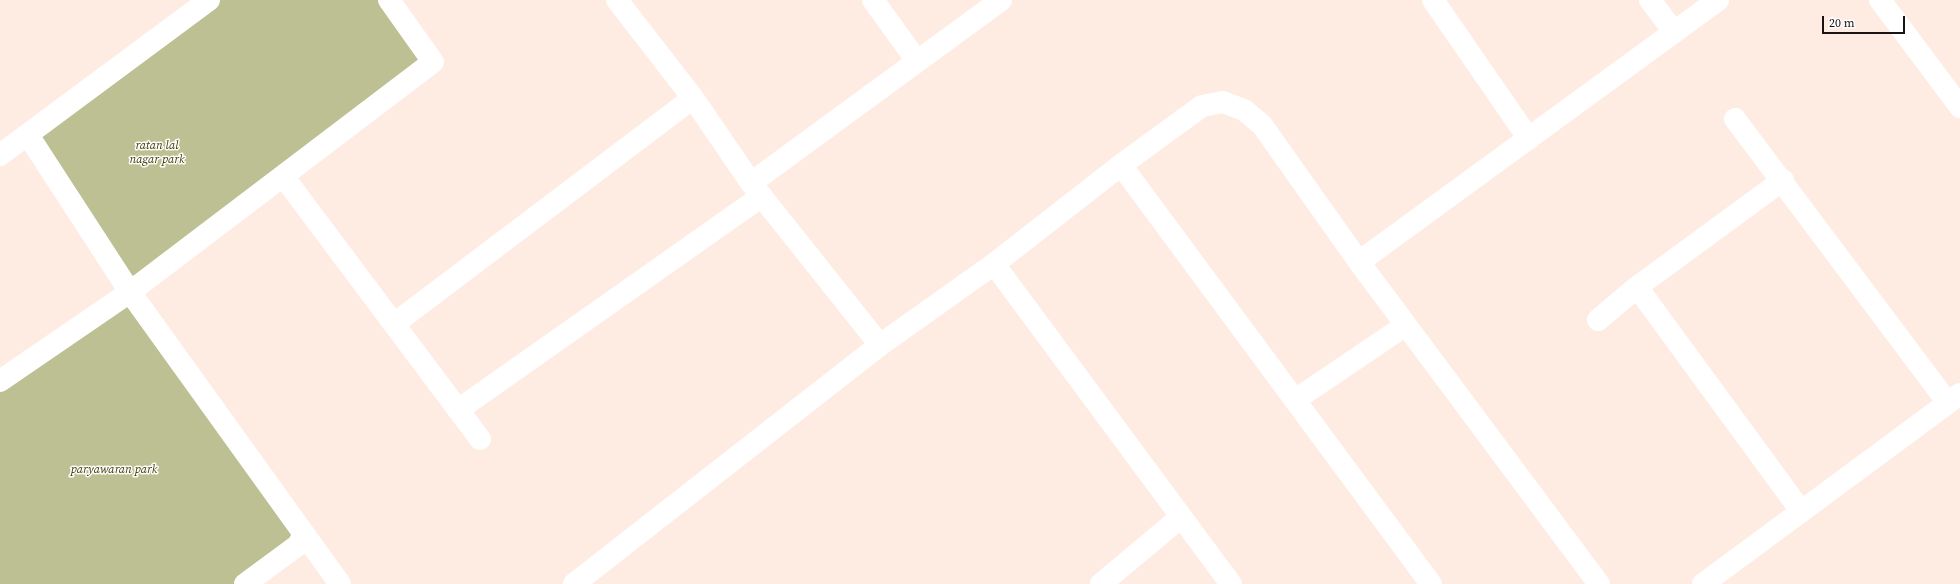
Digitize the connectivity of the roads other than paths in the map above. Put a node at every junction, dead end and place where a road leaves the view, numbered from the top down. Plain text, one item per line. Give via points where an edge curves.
1 (209, 0) edge
2 (388, 0) edge
3 (617, 0) edge
4 (873, 0) edge
5 (1001, 0) edge
6 (1433, 0) edge
7 (1650, 0) edge
8 (1718, 0) edge
9 (1880, 0) edge
10 (1674, 32) junction
11 (917, 61) junction
12 (1953, 84) edge
13 (693, 98) junction
14 (1960, 107) edge
15 (1735, 119) dead end
16 (28, 135) junction
17 (1529, 139) junction
18 (0, 155) edge
19 (1121, 165) junction
20 (283, 176) junction
21 (1783, 180) junction
22 (756, 190) junction
23 (1359, 262) junction
24 (994, 264) junction
25 (1637, 286) junction
26 (130, 292) junction
27 (1598, 320) dead end
28 (394, 324) junction
29 (1406, 325) junction
30 (880, 345) junction
31 (0, 381) edge
32 (1954, 398) edge
33 (1295, 400) junction
34 (458, 410) junction
35 (480, 439) dead end
36 (1801, 511) junction
37 (1181, 517) junction
38 (304, 534) junction
39 (245, 584) edge
40 (340, 584) edge
41 (574, 584) edge
42 (1101, 584) edge
43 (1231, 584) edge
44 (1431, 584) edge
45 (1598, 584) edge
46 (1703, 584) edge

1 - 16 street
2 - 20 street via 432,62
3 - 13 street
4 - 11 street
5 - 11 street
6 - 17 street
7 - 10 street
8 - 10 street
9 - 12 street
10 - 17 street
11 - 22 street
12 - 14 street
13 - 22 street
13 - 28 street
15 - 21 street
16 - 18 street
16 - 26 street
17 - 23 street
19 - 23 street via 1202,106 1223,102 1230,104 1244,110 1262,125
19 - 24 street
19 - 33 street
20 - 26 street
20 - 28 street
21 - 25 street
21 - 32 street
22 - 30 street
22 - 34 street
23 - 29 street
24 - 30 street
24 - 37 street
25 - 27 street
25 - 36 street
26 - 31 street
26 - 38 street
28 - 34 street
29 - 33 street
29 - 45 street
30 - 41 street
32 - 36 street
33 - 44 street
34 - 35 street
36 - 46 street
37 - 42 street
37 - 43 street
38 - 39 street via 298,545
38 - 40 street

